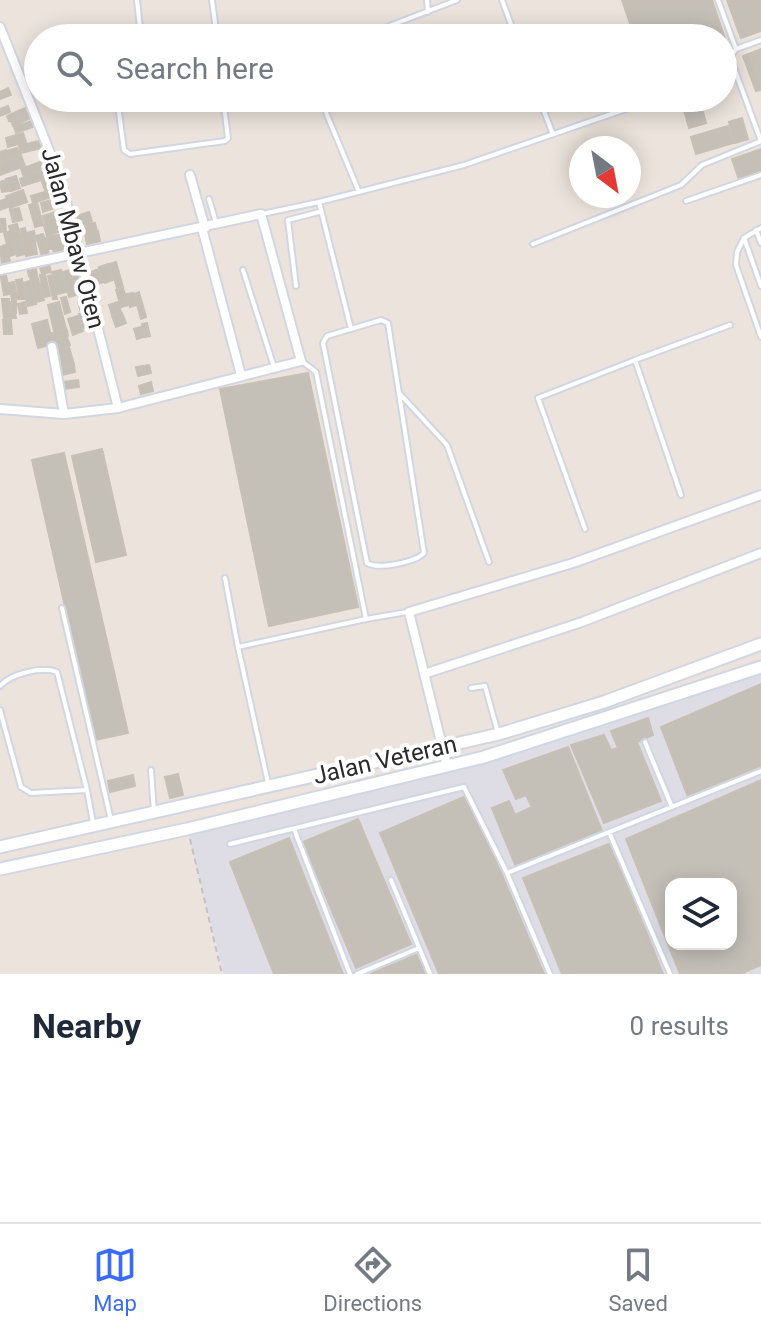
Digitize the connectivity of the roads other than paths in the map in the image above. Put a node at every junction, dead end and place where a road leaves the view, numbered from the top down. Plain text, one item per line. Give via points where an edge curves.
1 (137, 0) edge
2 (212, 0) edge
3 (427, 0) edge
4 (457, 0) edge
5 (502, 0) edge
6 (718, 0) edge
7 (428, 12) junction
8 (140, 24) edge
9 (215, 24) edge
10 (396, 24) edge
11 (511, 24) edge
12 (727, 24) edge
13 (0, 27) edge
14 (761, 40) edge
15 (737, 49) edge
16 (737, 76) edge
17 (24, 86) edge
18 (35, 112) edge
19 (119, 112) edge
20 (225, 112) edge
21 (326, 112) edge
22 (544, 112) edge
23 (615, 112) edge
24 (552, 132) junction
25 (761, 141) edge
26 (190, 175) dead end
27 (761, 175) edge
28 (359, 192) junction
29 (209, 199) dead end
30 (686, 201) dead end
31 (319, 202) junction
32 (319, 212) junction
33 (261, 214) junction
34 (216, 225) junction
35 (203, 228) junction
36 (759, 229) edge
37 (744, 238) junction
38 (761, 243) edge
39 (533, 244) dead end
40 (79, 255) junction
41 (0, 270) edge
42 (243, 270) dead end
43 (296, 286) dead end
44 (761, 286) edge
45 (730, 325) dead end
46 (351, 329) junction
47 (761, 337) edge
48 (52, 347) dead end
49 (300, 356) junction
50 (635, 360) junction
51 (274, 367) junction
52 (240, 370) junction
53 (399, 394) junction
54 (118, 408) junction
55 (0, 409) edge
56 (64, 414) junction
57 (681, 495) dead end
58 (761, 495) edge
59 (585, 529) dead end
60 (761, 553) edge
61 (489, 562) dead end
62 (225, 578) dead end
63 (62, 608) dead end
64 (409, 612) junction
65 (366, 619) junction
66 (761, 644) edge
67 (238, 647) junction
68 (761, 667) edge
69 (424, 674) junction
70 (0, 686) edge
71 (471, 688) dead end
72 (0, 710) edge
73 (499, 734) junction
74 (645, 742) dead end
75 (442, 746) junction
76 (447, 766) junction
77 (151, 770) dead end
78 (761, 771) edge
79 (269, 788) junction
80 (87, 790) junction
81 (672, 807) junction
82 (154, 814) junction
83 (112, 823) junction
84 (94, 826) junction
85 (294, 829) junction
86 (609, 832) junction
87 (230, 844) dead end
88 (1, 847) edge
89 (4, 868) edge
90 (507, 873) junction
91 (391, 880) dead end
92 (419, 948) junction
93 (350, 974) edge
94 (357, 974) edge
95 (430, 974) edge
96 (550, 974) edge
97 (670, 974) edge

1 - 8 lane
2 - 9 lane
3 - 7 lane
4 - 7 lane
5 - 11 lane
6 - 12 lane
7 - 10 lane
13 - 17 street, Jalan Mbaw Oten
14 - 15 lane
16 - 25 lane
18 - 40 street, Jalan Mbaw Oten
19 - 20 lane via 124,150 130,154 225,141
21 - 28 lane
22 - 24 lane
23 - 24 lane
24 - 28 lane via 464,165
25 - 39 lane via 702,165 681,185
26 - 35 street
27 - 30 lane
28 - 31 lane
29 - 34 lane
31 - 32 lane
31 - 33 lane
32 - 43 lane via 288,220
32 - 46 lane
33 - 34 street
33 - 49 street
34 - 35 street
35 - 40 street
35 - 52 street
36 - 37 lane
36 - 38 lane
37 - 44 lane
37 - 47 lane via 736,265
40 - 41 street
40 - 54 street, Jalan Mbaw Oten
42 - 51 lane
45 - 50 lane
46 - 53 lane via 381,320 388,323
46 - 53 lane via 327,336 323,343 371,567 417,559 424,553
48 - 56 street
49 - 51 street
49 - 65 lane via 316,372
50 - 57 lane
50 - 59 lane via 538,398
51 - 52 street
52 - 54 street
53 - 61 lane via 447,445
54 - 56 street
55 - 56 street
58 - 64 street via 573,563
60 - 69 street via 582,622
62 - 67 lane
63 - 83 lane
64 - 65 lane
64 - 69 street
65 - 67 lane
66 - 73 main road, Jalan Veteran
67 - 79 lane
68 - 76 main road, Jalan Veteran
69 - 75 street
70 - 80 lane via 12,677 57,672
71 - 73 lane via 485,686
72 - 80 lane via 26,791
73 - 75 main road, Jalan Veteran
74 - 81 lane
75 - 76 street
75 - 79 main road, Jalan Veteran
76 - 89 main road, Jalan Veteran
77 - 82 lane
78 - 81 lane
79 - 82 main road, Jalan Veteran
80 - 84 lane
81 - 86 lane
82 - 83 main road, Jalan Veteran
83 - 84 main road, Jalan Veteran
84 - 88 main road, Jalan Veteran
85 - 87 lane
85 - 90 lane via 464,787
85 - 93 lane
86 - 90 lane
86 - 97 lane
88 - 89 main road
90 - 96 lane
91 - 92 lane
92 - 94 lane
92 - 95 lane

